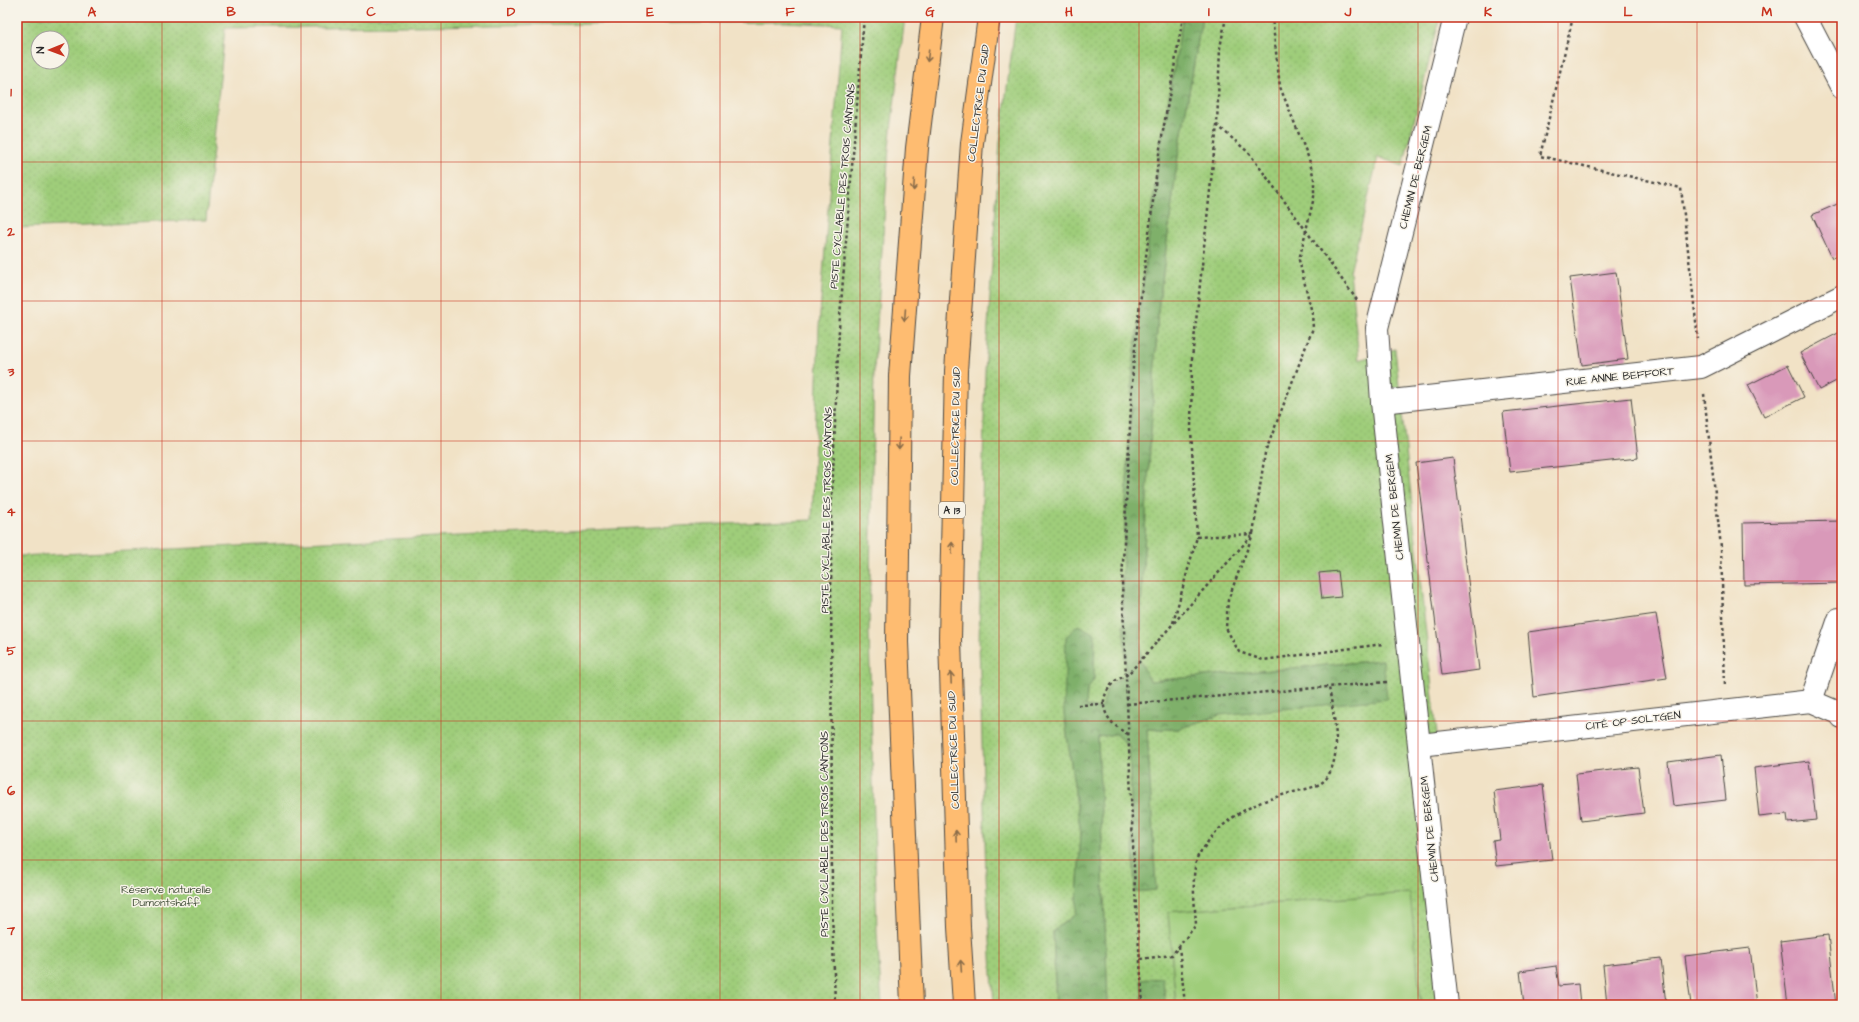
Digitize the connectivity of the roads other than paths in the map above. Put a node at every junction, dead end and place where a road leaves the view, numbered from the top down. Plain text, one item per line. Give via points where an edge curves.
1 (933, 17) edge
2 (989, 17) edge
3 (1455, 17) edge
4 (1805, 17) edge
5 (1842, 88) edge
6 (1842, 296) edge
7 (1382, 402) junction
8 (1842, 619) edge
9 (1811, 702) junction
10 (1842, 717) edge
11 (1420, 745) junction
12 (912, 1005) edge
13 (964, 1005) edge
14 (1447, 1005) edge

1 -> 12 highway via 916,148 900,376 897,642
13 -> 2 highway, COLLECTRICE DU SUD / A 13 via 959,927 950,639 955,394 972,143
3 - 7 street, CHEMIN DE BERGEM via 1377,328
4 - 5 street
6 - 7 street, RUE ANNE BEFFORT via 1701,367
7 - 11 street, CHEMIN DE BERGEM
8 - 9 street via 1839,619
9 - 10 street, CITÉ OP SOLTGEN via 1841,714
9 - 11 street, CITÉ OP SOLTGEN
11 - 14 street, CHEMIN DE BERGEM

